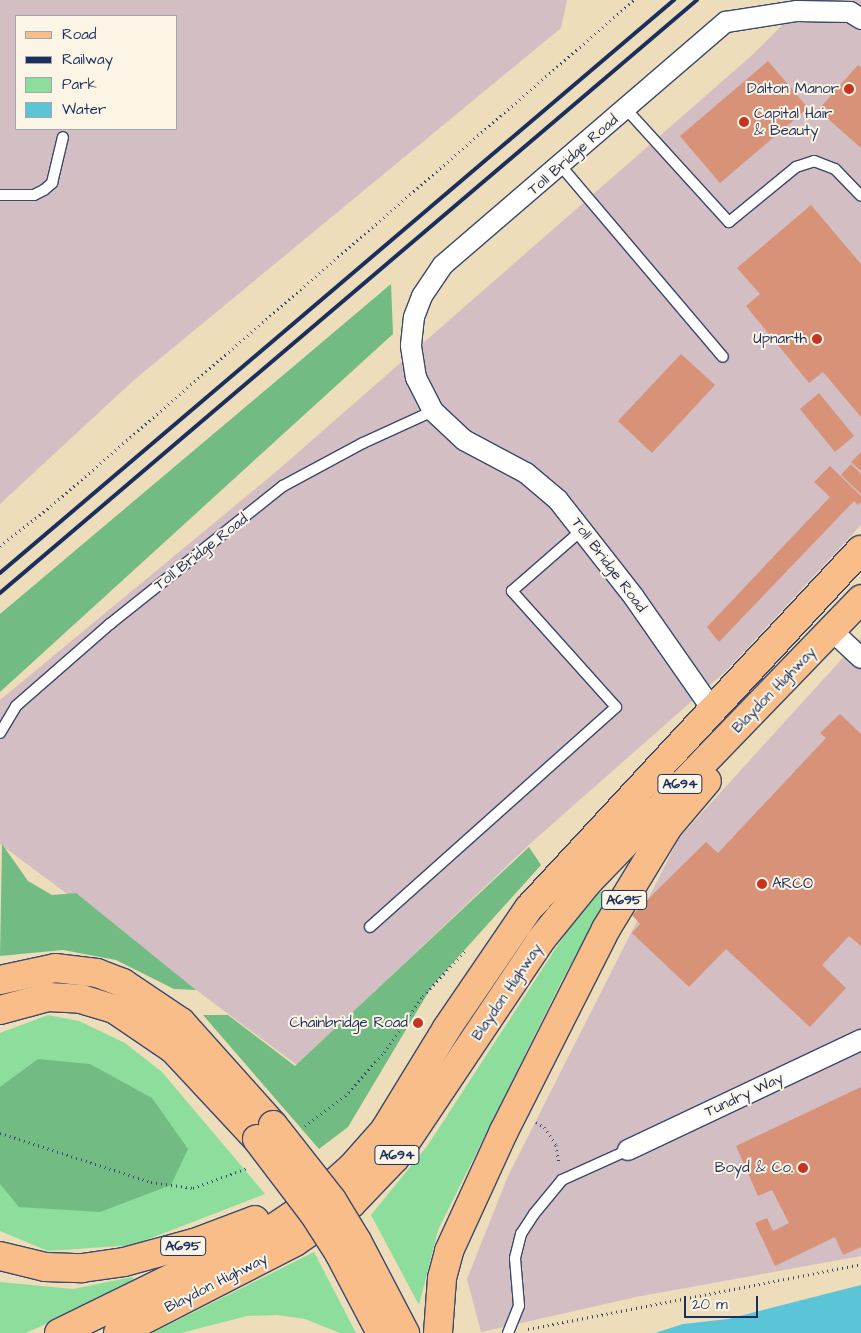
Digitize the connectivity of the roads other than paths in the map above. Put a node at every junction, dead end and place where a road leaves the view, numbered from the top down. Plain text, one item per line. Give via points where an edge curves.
1 (853, 10) edge
2 (626, 109) junction
3 (63, 137) dead end
4 (561, 166) junction
5 (0, 195) edge
6 (861, 196) edge
7 (724, 357) dead end
8 (433, 411) junction
9 (584, 529) junction
10 (861, 550) edge
11 (861, 599) edge
12 (831, 630) junction
13 (861, 658) edge
14 (776, 690) junction
15 (712, 709) junction
16 (0, 734) edge
17 (370, 927) dead end
18 (0, 980) edge
19 (0, 1010) edge
20 (861, 1040) edge
21 (275, 1132) junction
22 (628, 1150) joint
23 (352, 1167) junction
24 (0, 1256) edge
25 (59, 1333) edge
26 (118, 1333) edge
27 (382, 1333) edge
28 (405, 1333) edge
29 (438, 1333) edge
30 (508, 1333) edge

1 - 2 street, Toll Bridge Road via 797,11 726,22
2 - 4 street, Toll Bridge Road
2 - 6 lane via 729,222 796,166 814,161 835,169
3 - 5 lane via 58,165 48,187 34,196
4 - 7 lane
4 - 8 street, Toll Bridge Road via 443,265 422,296 414,317 411,345 416,378
8 - 9 street, Toll Bridge Road via 464,440 526,473 558,500
8 - 16 lane, Toll Bridge Road via 362,443 283,486 102,630 16,706
9 - 15 street, Toll Bridge Road
9 - 17 lane via 512,591 616,707
10 - 15 main road, Blaydon Highway / A695
11 - 12 main road, Blaydon Highway / A695
12 - 13 street
12 - 14 main road, Blaydon Highway / A695
14 - 26 main road, Blaydon Highway / A694 via 657,808 566,908 395,1158 351,1204 295,1242
14 - 29 main road, A695 via 730,754 668,827 606,929 510,1120 449,1251 438,1309
15 - 23 main road, Blaydon Highway / A695 via 554,878 506,939 384,1131
18 - 21 main road via 54,968 97,974 123,983 181,1022
19 - 21 main road via 48,997 80,999 114,1008 172,1049
20 - 22 street, Tundry Way
21 - 27 main road, bridge via 289,1178 324,1229
21 - 28 main road, bridge via 332,1200
22 - 30 lane via 562,1180 534,1214 521,1234 515,1258 519,1306
23 - 24 main road, A695 via 263,1217 194,1243 124,1262 82,1268 45,1267
23 - 25 main road, A695 via 315,1200 275,1228

